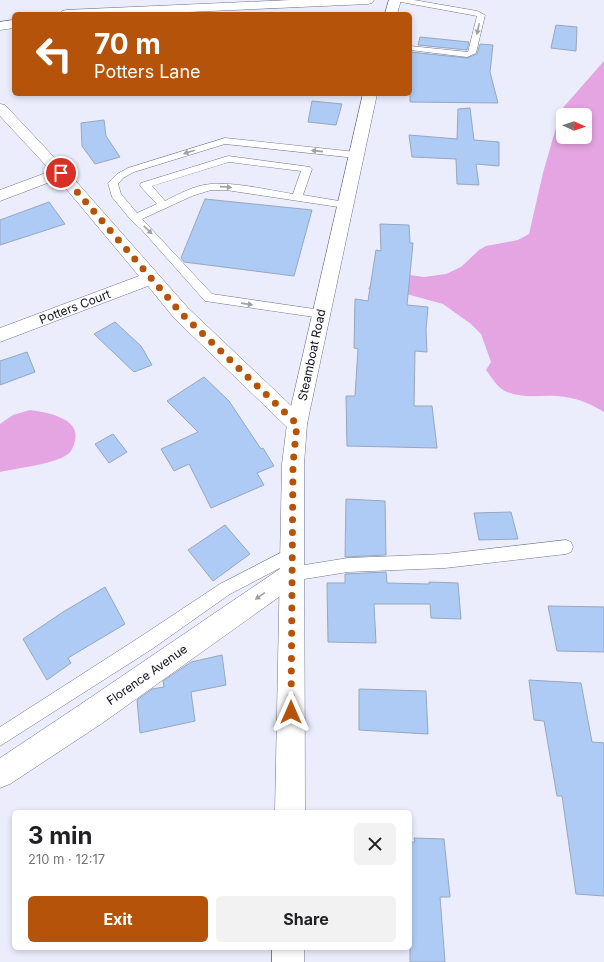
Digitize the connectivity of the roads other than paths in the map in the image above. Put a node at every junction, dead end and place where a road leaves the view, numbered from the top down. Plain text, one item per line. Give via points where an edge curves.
1 (368, 0) edge
2 (395, 0) edge
3 (401, 0) edge
4 (109, 12) edge
5 (392, 12) edge
6 (12, 24) edge
7 (0, 26) edge
8 (412, 48) edge
9 (370, 96) edge
10 (0, 108) edge
11 (356, 155) junction
12 (61, 173) junction
13 (0, 196) edge
14 (297, 198) junction
15 (345, 205) junction
16 (163, 206) junction
17 (135, 218) junction
18 (151, 278) junction
19 (321, 314) junction
20 (0, 335) edge
21 (297, 424) junction
22 (566, 547) dead end
23 (292, 564) junction
24 (0, 737) edge
25 (0, 774) edge
26 (290, 810) edge
27 (288, 950) edge
28 (288, 962) edge

1 - 4 street
2 - 5 street
3 -> 8 lane via 481,15 474,49 467,55
6 - 7 street
9 - 11 street, Steamboat Road
10 - 12 street
11 - 15 street, Steamboat Road
11 -> 17 lane via 225,141 131,170 120,176 113,183 116,195
12 - 13 street
12 - 18 street
14 - 15 lane
16 -> 14 lane via 210,187 226,187
14 - 16 lane via 307,169 228,159 145,185
15 - 19 street, Steamboat Road
16 - 17 lane
17 -> 19 lane via 209,298
18 - 20 street, Potters Court
18 - 21 street via 181,313
19 - 21 street, Steamboat Road
21 - 23 street, Steamboat Road via 293,464
22 - 23 lane via 445,561 348,565
23 - 24 lane via 225,589
23 -> 25 street, Florence Avenue via 91,714
23 - 26 street, Steamboat Road
27 - 28 street

